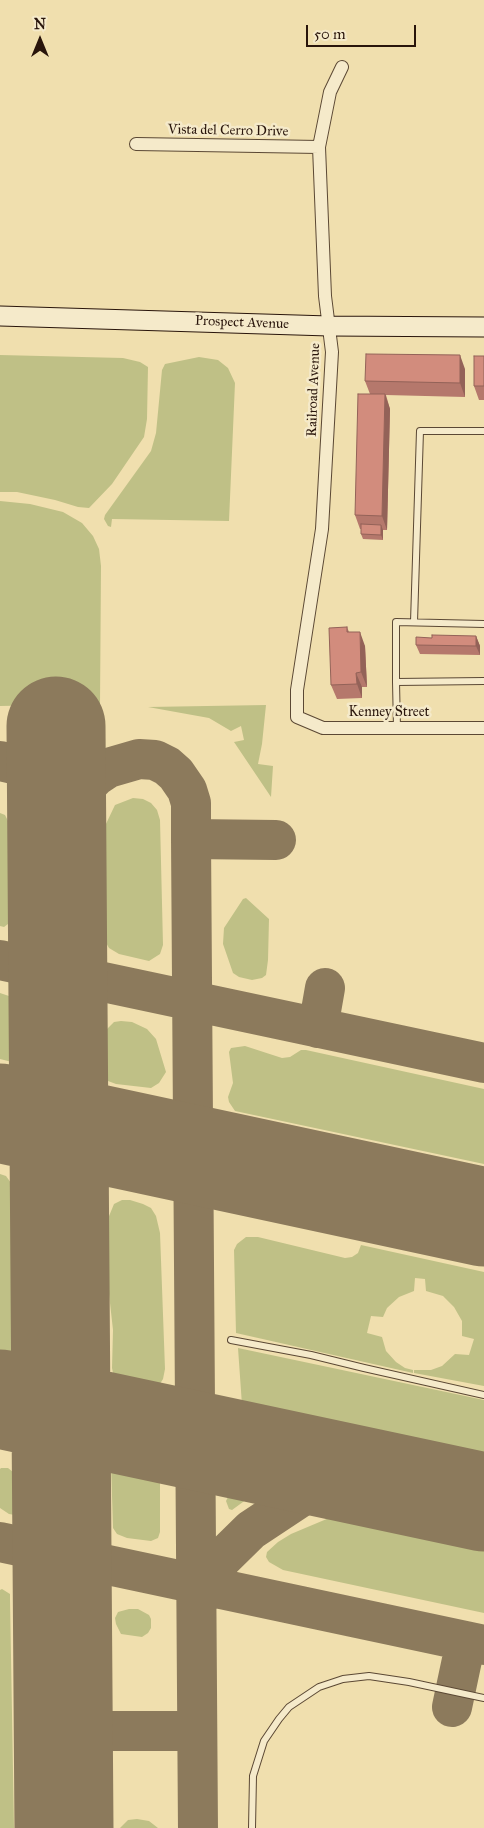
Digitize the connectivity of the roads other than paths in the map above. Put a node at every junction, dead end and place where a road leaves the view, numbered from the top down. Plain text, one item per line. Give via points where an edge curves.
1 (342, 67) dead end
2 (136, 144) dead end
3 (319, 147) junction
4 (0, 316) edge
5 (329, 326) junction
6 (484, 328) edge
7 (484, 432) edge
8 (414, 622) junction
9 (484, 624) edge
10 (484, 681) edge
11 (396, 682) junction
12 (297, 717) joint
13 (397, 728) junction
14 (484, 728) edge
15 (231, 1340) dead end
16 (484, 1395) edge
17 (484, 1698) edge
18 (252, 1828) edge

1 - 3 street, Railroad Avenue via 330,92
2 - 3 street, Vista del Cerro Drive
3 - 5 street, Railroad Avenue
4 - 5 main road, Prospect Avenue
5 - 6 main road, Prospect Avenue
5 - 12 street, Railroad Avenue via 332,352 322,529 297,690
7 - 8 lane via 420,431
8 - 9 lane
8 - 11 lane via 396,622
10 - 11 lane
11 - 13 lane
12 - 13 street, Kenney Street via 323,728
13 - 14 street, Kenney Street
15 - 16 lane via 304,1353
17 - 18 lane via 369,1676 319,1687 289,1708 264,1741 253,1776

